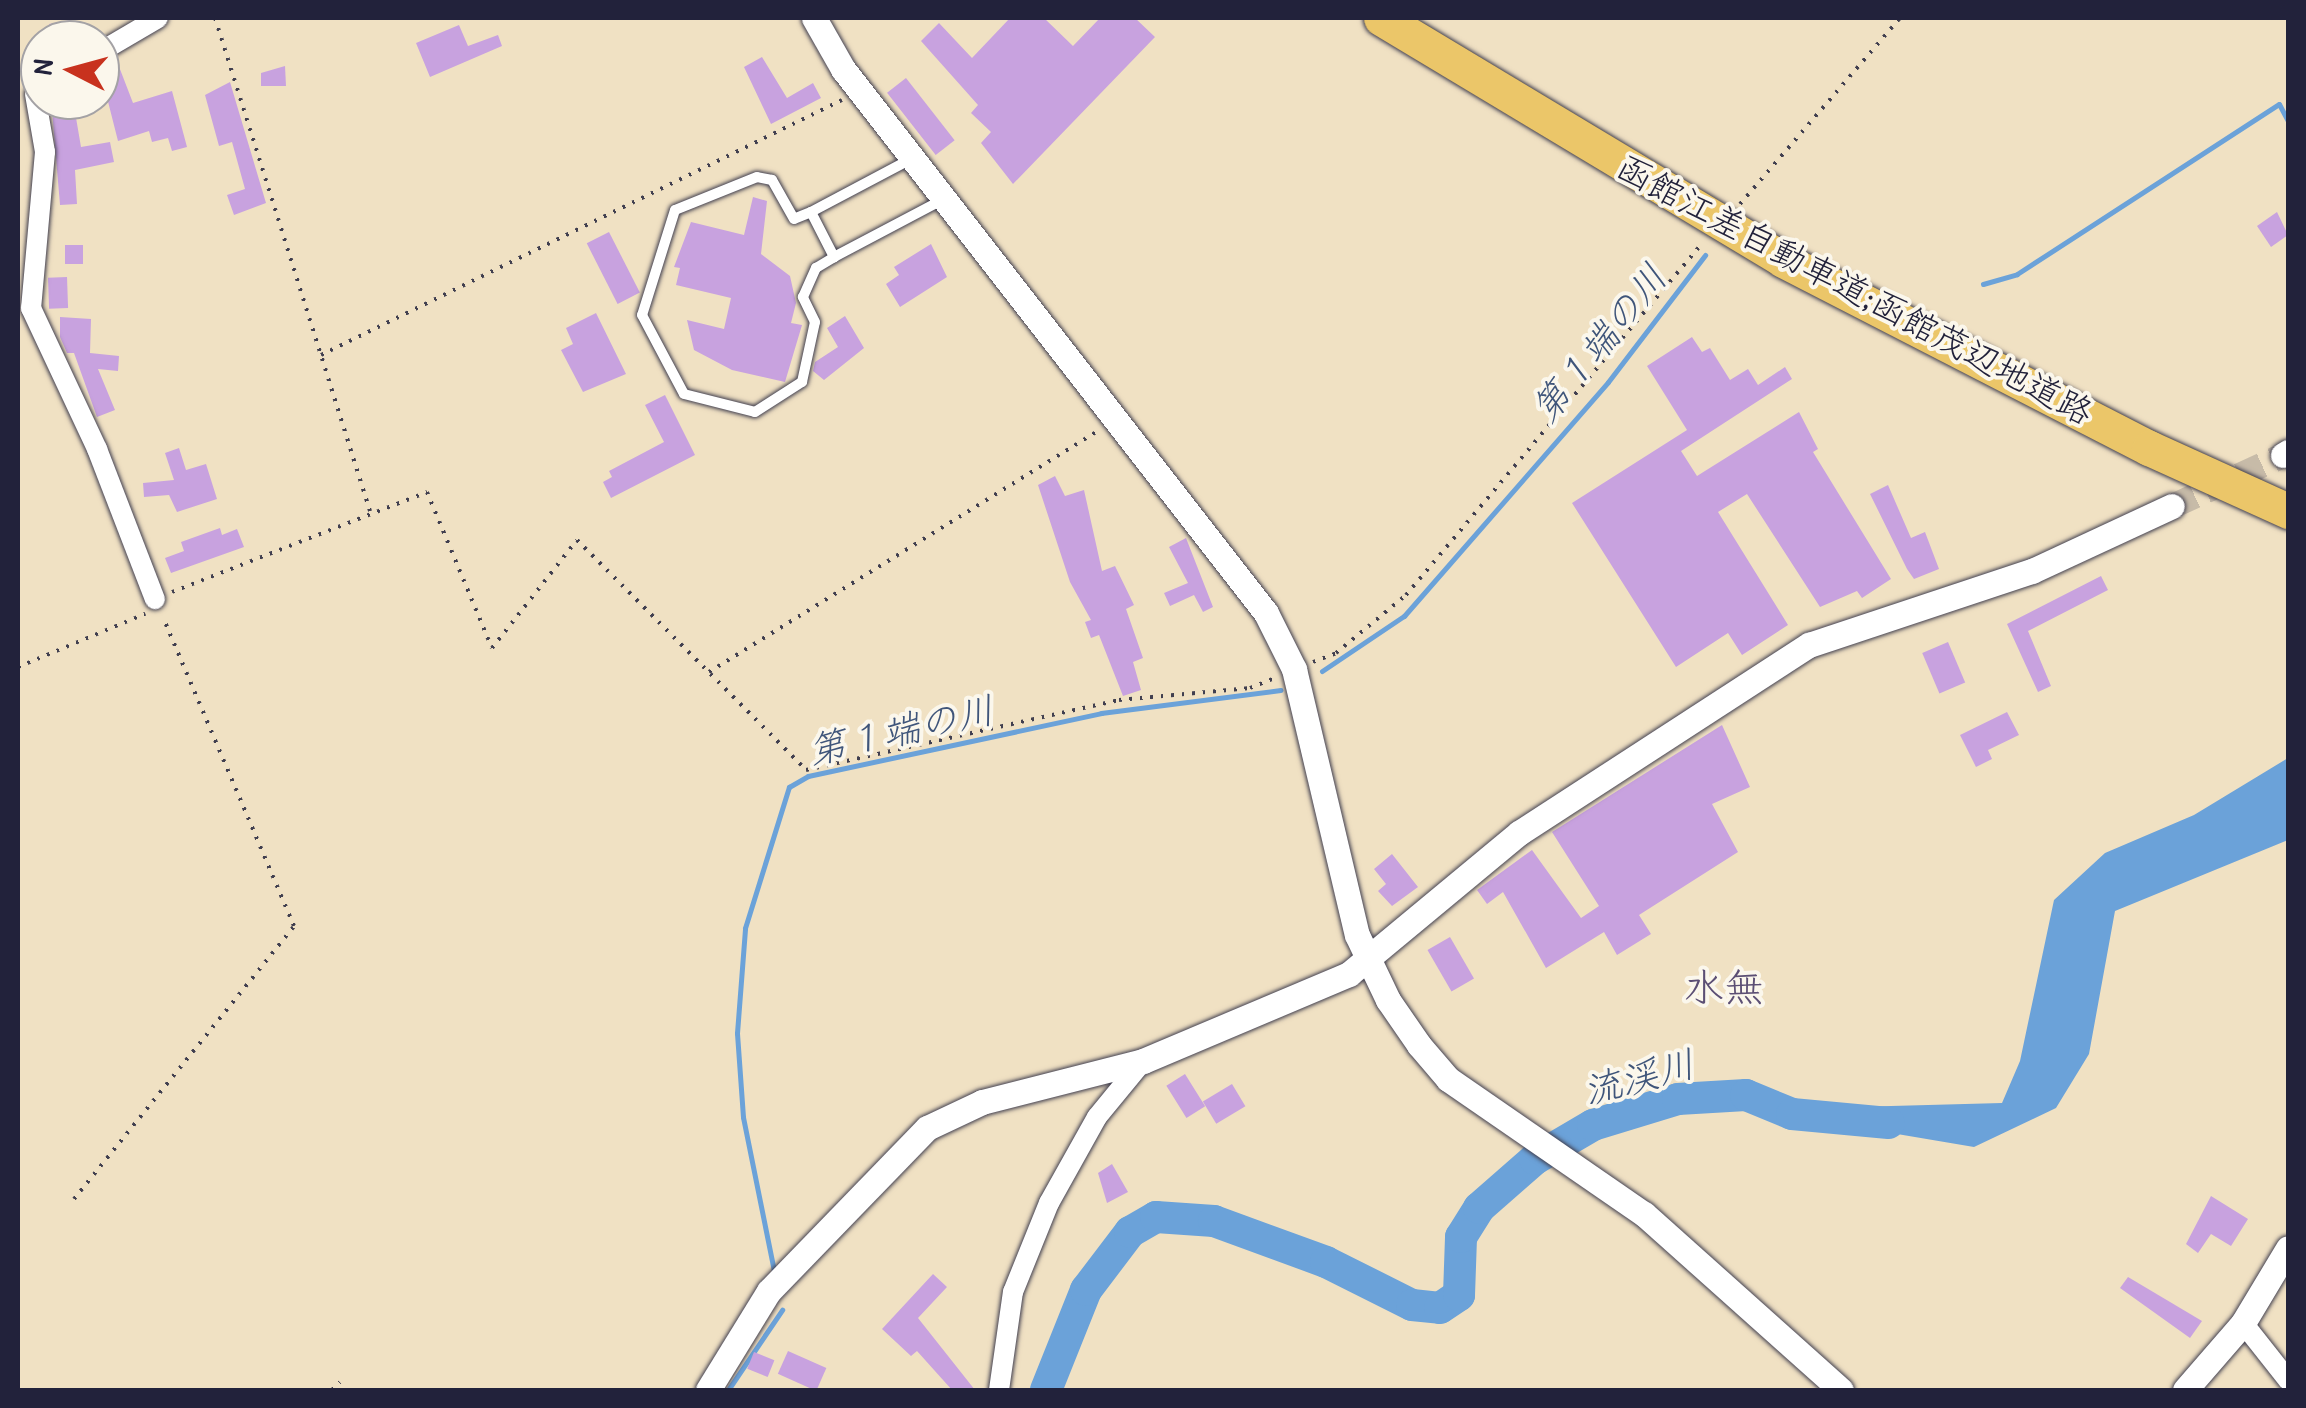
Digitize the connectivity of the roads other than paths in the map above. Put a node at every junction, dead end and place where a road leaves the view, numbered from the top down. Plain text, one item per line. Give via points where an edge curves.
1 (158, 18) edge
2 (814, 18) edge
3 (1381, 18) edge
4 (120, 40) edge
5 (37, 120) edge
6 (912, 158) junction
7 (945, 199) junction
8 (811, 212) junction
9 (834, 258) junction
10 (2172, 506) tunnel mouth
11 (2288, 511) edge
12 (155, 599) road end
13 (1368, 958) junction
14 (1143, 1060) junction
15 (2288, 1248) edge
16 (2243, 1323) junction
17 (2288, 1380) edge
18 (708, 1390) edge
19 (1000, 1390) edge
20 (1842, 1390) edge
21 (2185, 1390) edge

1 - 4 street
2 - 6 street
3 - 11 highway, 函館江差自動車道;函館茂辺地道路 via 1784,260 2150,448
5 - 12 street via 45,152 31,308 97,449
6 - 7 street
6 - 8 lane
7 - 9 lane
7 - 13 street via 1266,614 1294,669
8 - 9 lane
8 - 9 lane via 794,219 772,180 757,177 675,210 642,314 684,394 755,412 802,382 815,322 803,297 816,268
10 - 13 street via 2032,570 1808,645 1519,833
13 - 14 street via 1349,974
13 - 20 street via 1430,1060 1610,1188
14 - 18 street via 982,1102 927,1128 769,1291
14 - 19 street via 1096,1117 1049,1203 1012,1292
15 - 16 street
16 - 17 street
16 - 21 street

